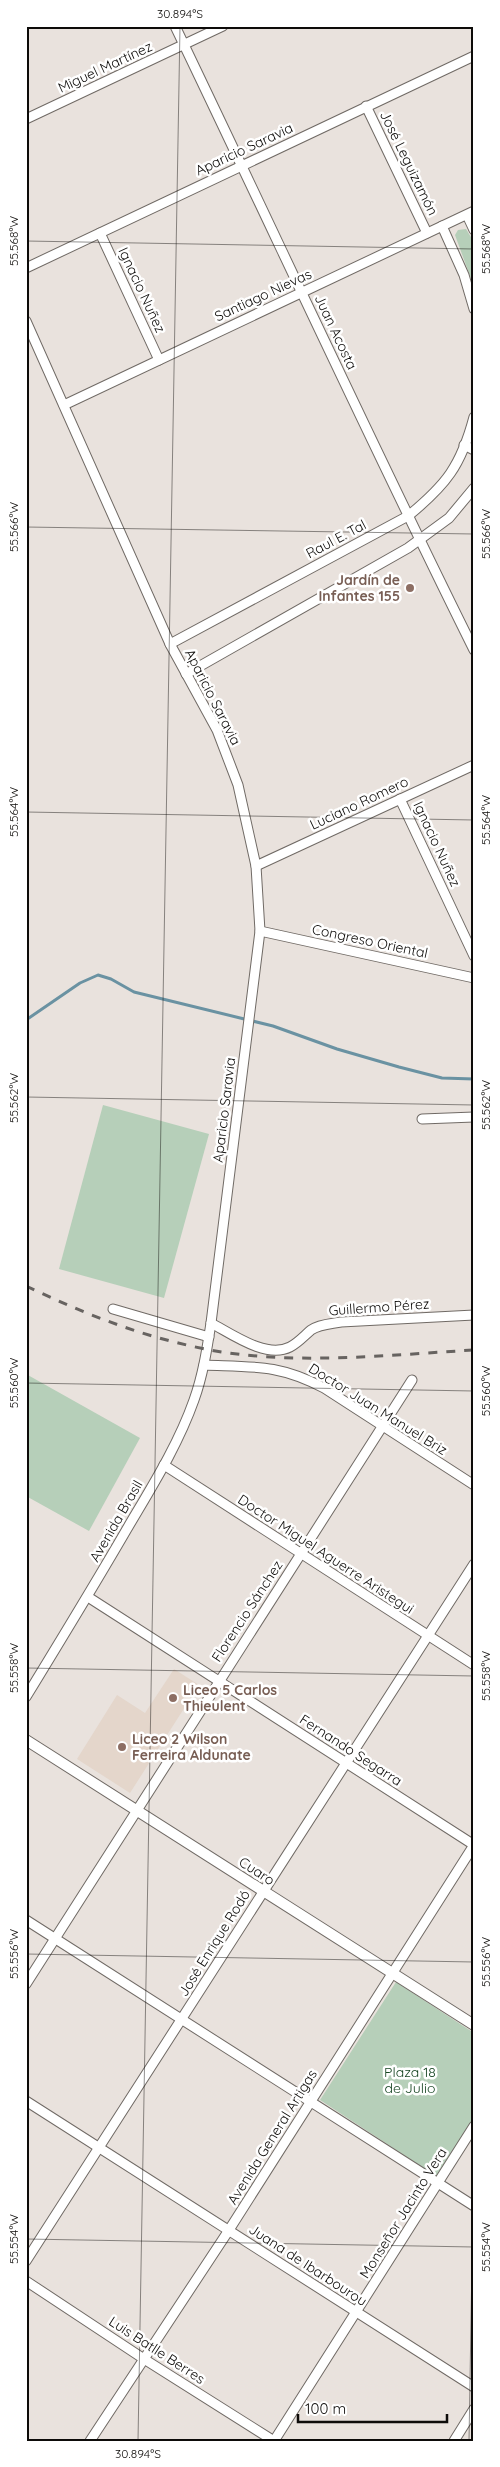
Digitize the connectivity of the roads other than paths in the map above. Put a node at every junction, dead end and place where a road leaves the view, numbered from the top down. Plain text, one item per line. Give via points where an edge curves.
1 (175, 26) edge
2 (223, 26) edge
3 (184, 45) junction
4 (474, 56) edge
5 (366, 106) junction
6 (26, 119) edge
7 (243, 164) junction
8 (470, 213) edge
9 (442, 226) junction
10 (474, 230) edge
11 (100, 233) junction
12 (428, 233) junction
13 (26, 268) edge
14 (302, 292) junction
15 (474, 309) edge
16 (26, 321) edge
17 (159, 360) junction
18 (64, 404) junction
19 (474, 417) edge
20 (464, 446) junction
21 (474, 450) edge
22 (474, 488) edge
23 (408, 516) junction
24 (419, 540) junction
25 (170, 644) junction
26 (474, 650) edge
27 (186, 674) junction
28 (474, 765) edge
29 (400, 799) junction
30 (256, 866) junction
31 (260, 932) junction
32 (474, 956) edge
33 (474, 978) edge
34 (474, 1117) edge
35 (422, 1118) dead end
36 (113, 1309) dead end
37 (474, 1314) edge
38 (211, 1323) junction
39 (209, 1338) junction
40 (207, 1350) joint
41 (204, 1366) junction
42 (412, 1380) dead end
43 (382, 1426) junction
44 (164, 1465) junction
45 (474, 1485) edge
46 (300, 1553) junction
47 (474, 1564) edge
48 (88, 1597) junction
49 (428, 1636) junction
50 (474, 1665) edge
51 (218, 1681) junction
52 (26, 1697) edge
53 (26, 1740) edge
54 (346, 1764) junction
55 (137, 1811) junction
56 (474, 1845) edge
57 (263, 1892) junction
58 (26, 1920) edge
59 (55, 1939) junction
60 (393, 1974) junction
61 (26, 1984) edge
62 (182, 2020) junction
63 (474, 2025) edge
64 (26, 2101) edge
65 (310, 2102) junction
66 (474, 2126) edge
67 (100, 2148) junction
68 (438, 2183) junction
69 (474, 2206) edge
70 (229, 2230) junction
71 (26, 2261) edge
72 (26, 2281) edge
73 (355, 2313) junction
74 (144, 2360) junction
75 (474, 2387) edge
76 (474, 2409) edge
77 (90, 2441) edge
78 (274, 2441) edge
79 (454, 2441) edge

1 - 3 street, Juan Acosta
2 - 3 street, Miguel Martínez
3 - 6 street, Miguel Martínez
3 - 7 street, Juan Acosta
4 - 5 street, Aparicio Saravia
5 - 7 street, Aparicio Saravia
5 - 12 street, José Leguizamón
7 - 11 street, Aparicio Saravia
7 - 14 street, Juan Acosta
8 - 9 street, Santiago Nievas
8 - 10 street
9 - 12 street, Santiago Nievas
9 - 15 street via 464,275
11 - 13 street, Aparicio Saravia
11 - 17 street, Ignacio Nuñez
12 - 14 street, Santiago Nievas
14 - 17 street, Santiago Nievas
14 - 23 street, Juan Acosta
16 - 18 street, Aparicio Saravia
17 - 18 street, Santiago Nievas
18 - 25 street, Aparicio Saravia
19 - 20 street, Raul E. Tal
20 - 21 street
20 - 23 street, Raul E. Tal via 437,492
22 - 24 street via 449,518
23 - 24 street, Juan Acosta
23 - 25 street, Raul E. Tal
24 - 26 street, Juan Acosta
24 - 27 street
25 - 27 street, Aparicio Saravia
27 - 30 street, Aparicio Saravia via 213,722 228,758 245,813
28 - 29 street, Luciano Romero
29 - 30 street, Luciano Romero
29 - 32 street, Ignacio Nuñez
30 - 31 street, Aparicio Saravia
31 - 33 street, Congreso Oriental
31 - 38 street, Aparicio Saravia
34 - 35 street
36 - 39 street
37 - 38 street, Guillermo Pérez via 321,1325 279,1351 250,1343
38 - 39 street, Aparicio Saravia
39 - 40 street, Aparicio Saravia
40 - 41 street, Avenida Brasil
41 - 43 street, Doctor Juan Manuel Briz via 273,1368 302,1376
41 - 44 street, Avenida Brasil via 182,1429
42 - 43 street, Florencio Sánchez
43 - 45 street, Doctor Juan Manuel Briz
43 - 46 street, Florencio Sánchez
44 - 46 street, Doctor Miguel Aguerre Aristegui
44 - 48 street, Avenida Brasil
46 - 49 street, Doctor Miguel Aguerre Aristegui
46 - 51 street, Florencio Sánchez
47 - 49 street, José Enrique Rodó
48 - 51 street, Fernando Segarra
48 - 52 street, Avenida Brasil
49 - 50 street, Doctor Miguel Aguerre Aristegui
49 - 54 street, José Enrique Rodó
51 - 54 street, Fernando Segarra
51 - 55 street, Florencio Sánchez
53 - 55 street, Cuaro
54 - 56 street, Fernando Segarra
54 - 57 street, José Enrique Rodó
55 - 57 street, Cuaro
55 - 59 street, Florencio Sánchez
56 - 60 street, Avenida General Artigas
57 - 60 street, Cuaro
57 - 62 street, José Enrique Rodó
58 - 59 street
59 - 61 street, Florencio Sánchez
59 - 62 street
60 - 63 street, Cuaro
60 - 65 street, Avenida General Artigas
62 - 65 street
62 - 67 street, José Enrique Rodó
64 - 67 street, Juana de Ibarbourou
65 - 68 street
65 - 70 street, Avenida General Artigas
66 - 68 street, Monseñor Jacinto Vera
67 - 70 street, Juana de Ibarbourou
67 - 71 street, José Enrique Rodó
68 - 69 street
68 - 73 street, Monseñor Jacinto Vera
70 - 73 street, Juana de Ibarbourou
70 - 74 street, Avenida General Artigas
72 - 74 street, Luis Batlle Berres
73 - 75 street, Juana de Ibarbourou
73 - 78 street, Monseñor Jacinto Vera
74 - 77 street, Avenida General Artigas
74 - 78 street, Luis Batlle Berres
76 - 79 street

